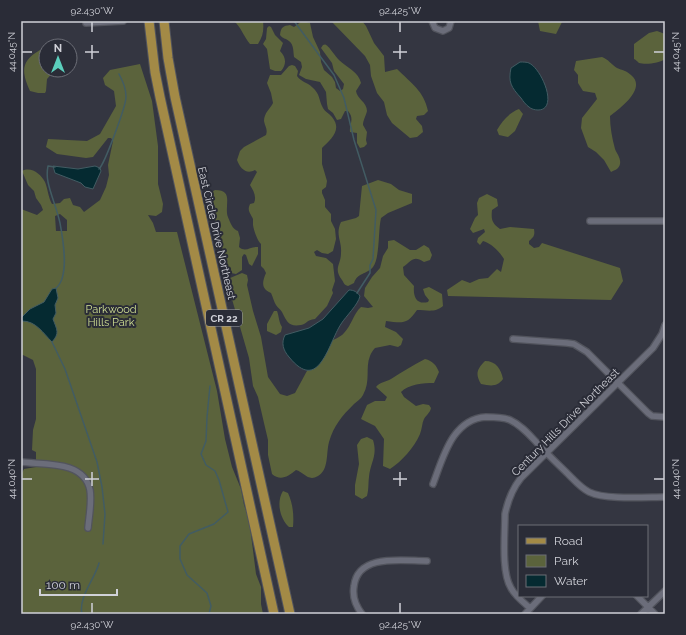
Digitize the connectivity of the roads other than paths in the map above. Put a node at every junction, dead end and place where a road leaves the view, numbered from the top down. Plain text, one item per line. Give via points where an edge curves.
1 (86, 21) edge
2 (123, 21) edge
3 (149, 21) edge
4 (164, 21) edge
5 (432, 21) edge
6 (451, 21) edge
7 (590, 221) dead end
8 (665, 221) edge
9 (665, 325) edge
10 (513, 339) dead end
11 (618, 383) junction
12 (665, 417) edge
13 (547, 453) junction
14 (21, 462) edge
15 (433, 484) dead end
16 (665, 497) edge
17 (88, 528) dead end
18 (427, 561) dead end
19 (665, 591) edge
20 (518, 597) edge
21 (518, 597) edge
22 (541, 597) edge
23 (638, 597) edge
24 (648, 607) junction
25 (530, 608) junction
26 (274, 614) edge
27 (290, 614) edge
28 (362, 614) edge
29 (525, 614) edge
30 (641, 614) edge
31 (655, 614) edge

1 - 2 street
3 - 26 main road, CR 22 via 161,105
4 - 27 main road, East Circle Drive Northeast / CR 22 via 175,97
5 - 6 street via 434,28 443,31 449,28
7 - 8 street
9 - 11 street, Century Hills Drive Northeast via 653,348
10 - 11 street via 574,344 587,352
11 - 12 street via 652,416
11 - 13 street, Century Hills Drive Northeast
13 - 15 street via 516,424 501,417 484,417 468,423 452,438
13 - 16 street via 582,487 595,494
13 - 20 street, Century Hills Drive Northeast via 517,484 509,497 505,514 506,575
14 - 17 street via 58,465 78,472 90,491
18 - 28 street via 381,561 362,568 354,582 353,593
19 - 24 street
21 - 25 street, Century Hills Drive Northeast
22 - 25 street
23 - 24 street
24 - 30 street
24 - 31 street
25 - 29 street

